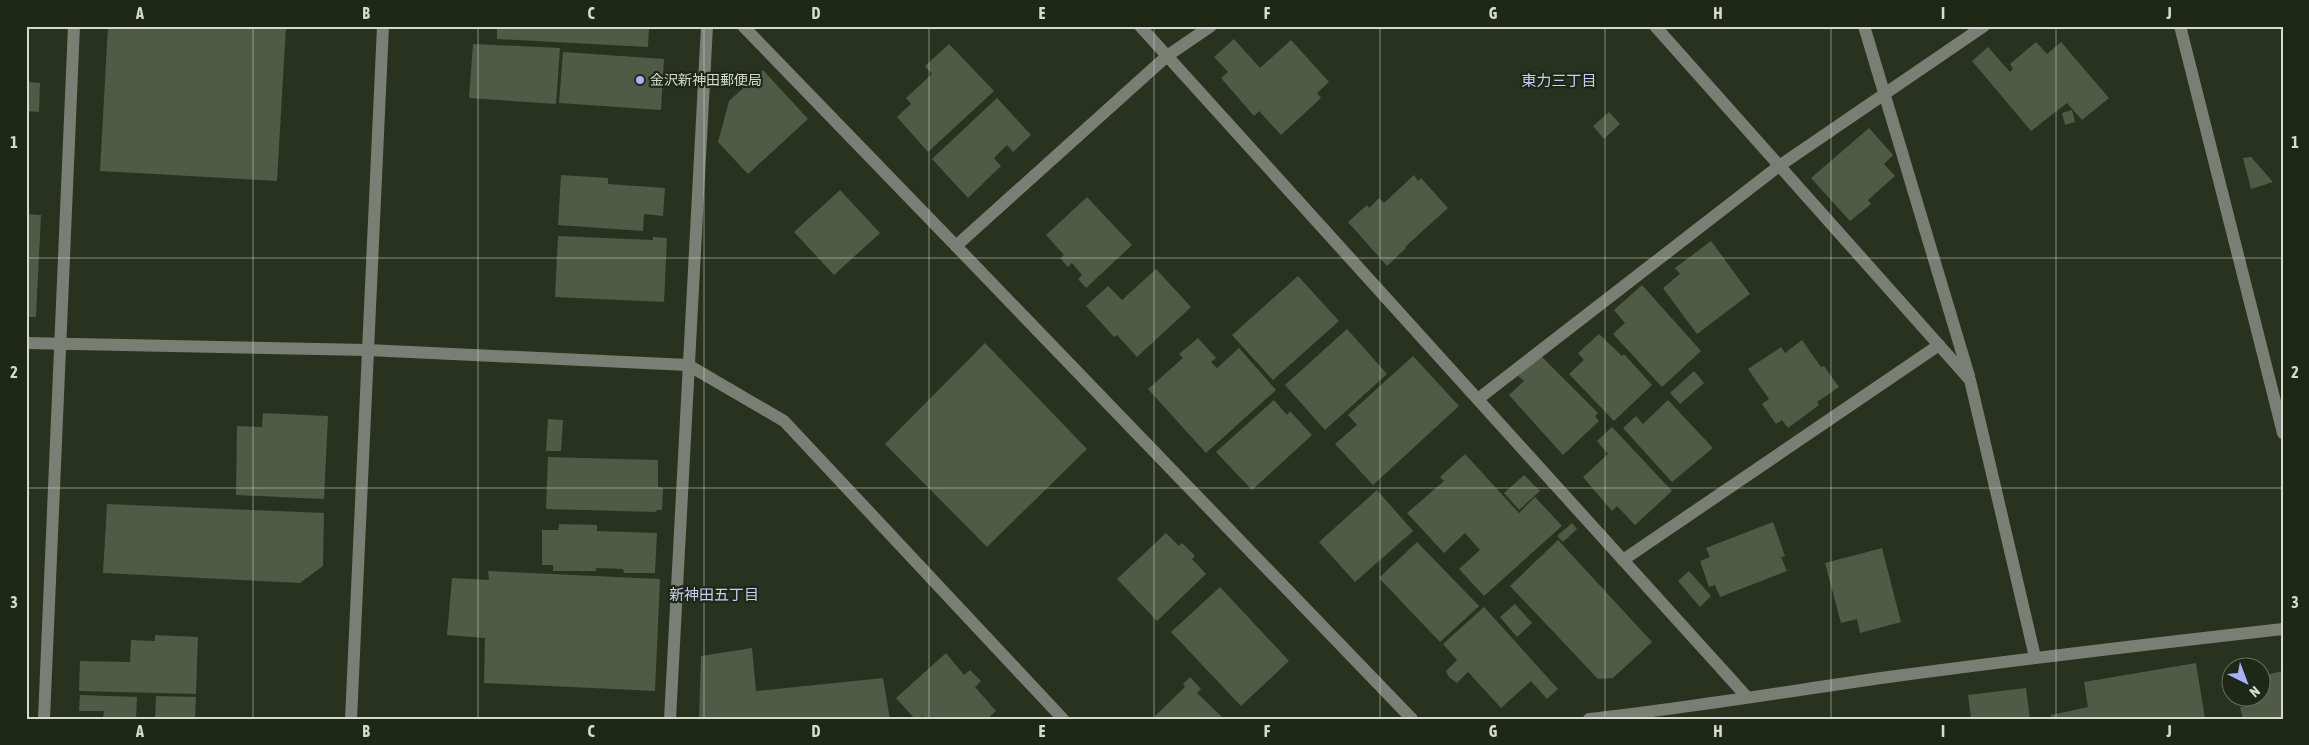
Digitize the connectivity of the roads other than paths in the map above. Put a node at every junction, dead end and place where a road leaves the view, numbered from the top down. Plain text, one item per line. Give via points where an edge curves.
1 (74, 26) edge
2 (383, 26) edge
3 (707, 26) edge
4 (743, 26) edge
5 (1140, 26) edge
6 (1211, 26) edge
7 (1655, 26) edge
8 (1864, 26) edge
9 (1984, 26) edge
10 (2180, 26) edge
11 (1167, 56) junction
12 (1884, 94) junction
13 (1779, 166) junction
14 (956, 246) junction
15 (26, 344) edge
16 (60, 344) junction
17 (1939, 345) junction
18 (368, 350) junction
19 (688, 365) junction
20 (1970, 380) junction
21 (1478, 399) junction
22 (2283, 433) edge
23 (1623, 560) junction
24 (2283, 629) edge
25 (2035, 657) junction
26 (1747, 697) junction
27 (44, 719) edge
28 (352, 719) edge
29 (670, 719) edge
30 (1063, 719) edge
31 (1412, 719) edge
32 (1589, 719) edge

1 - 16 street
2 - 18 street
3 - 19 street
4 - 14 street
5 - 11 street
6 - 11 street
7 - 13 street
8 - 12 street
9 - 12 street
10 - 22 street
11 - 14 street
11 - 21 street
12 - 13 street
12 - 20 street
13 - 17 street
13 - 21 street
14 - 31 street
15 - 16 street
16 - 18 street
16 - 27 street
17 - 20 street
17 - 23 street
18 - 19 street
18 - 28 street
19 - 29 street
19 - 30 street via 784,421
20 - 25 street
21 - 23 street
23 - 26 street
24 - 25 street
25 - 26 street
26 - 32 street

